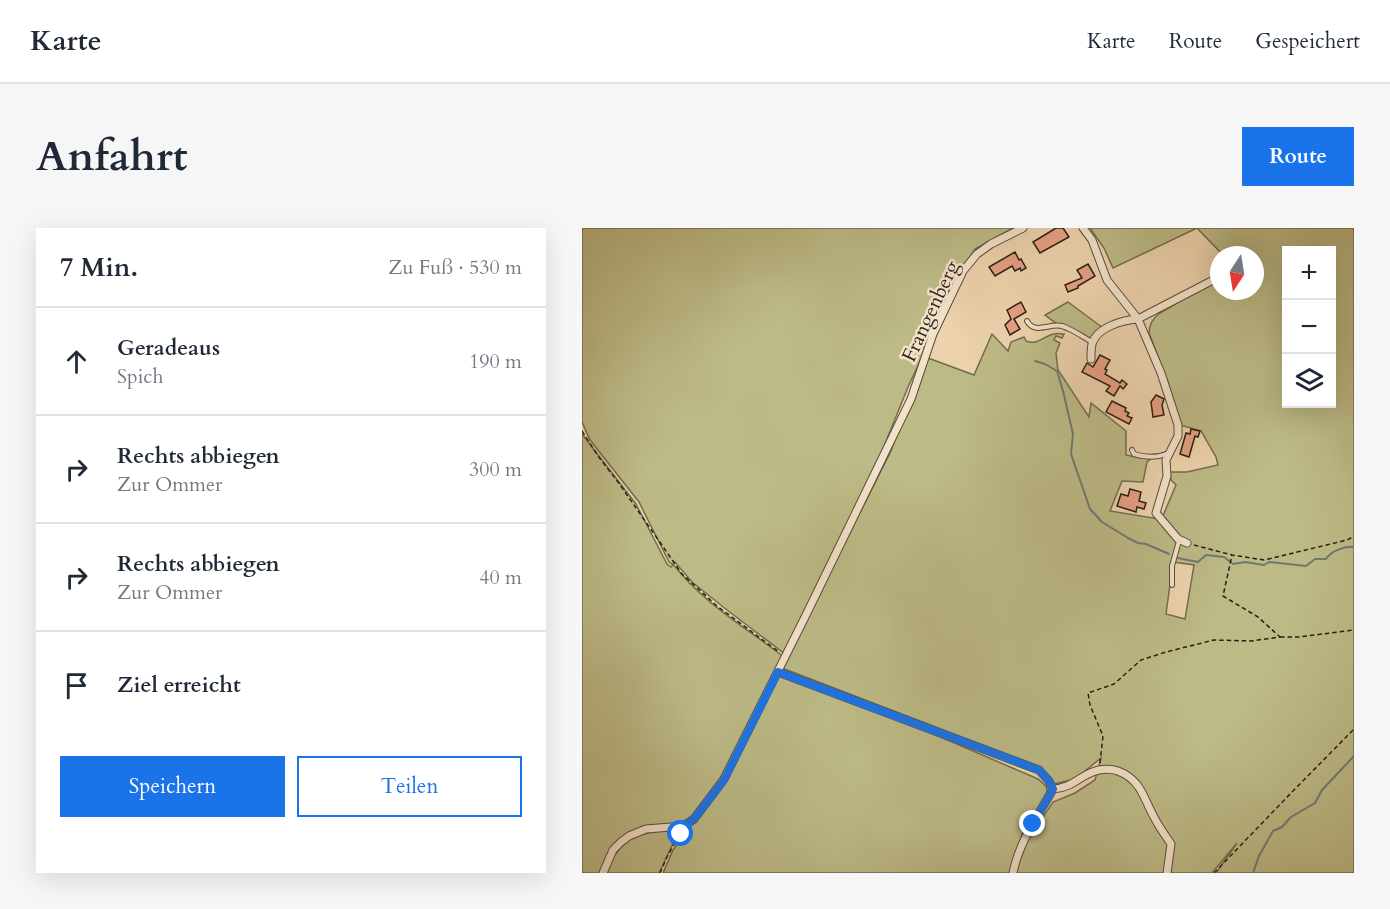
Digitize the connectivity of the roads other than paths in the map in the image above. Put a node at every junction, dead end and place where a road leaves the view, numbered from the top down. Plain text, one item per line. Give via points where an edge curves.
1 (1023, 228) edge
2 (1083, 228) edge
3 (1210, 282) edge
4 (1138, 319) junction
5 (1027, 321) dead end
6 (1092, 342) junction
7 (1090, 359) dead end
8 (1132, 450) dead end
9 (1169, 453) junction
10 (1179, 540) junction
11 (1187, 543) road end
12 (1172, 585) dead end
13 (778, 672) junction
14 (1053, 789) junction
15 (603, 873) edge
16 (1013, 873) edge
17 (1167, 873) edge

1 - 13 street, Frangenberg via 977,254 963,271 933,334 911,399
2 - 4 street via 1092,240 1107,280
3 - 4 street
4 - 6 street via 1103,330
4 - 9 street via 1178,425 1178,436
5 - 6 lane via 1036,329 1062,326
6 - 7 street
8 - 9 lane via 1137,455 1156,458
9 - 10 street via 1156,513
10 - 11 street
10 - 12 lane
13 - 14 street via 1039,770
13 - 15 street, Frangenberg via 724,780 694,819 684,826 646,829 629,836 613,850
14 - 16 street via 1023,843
14 - 17 street via 1064,789 1099,770 1113,770 1136,782 1171,844

